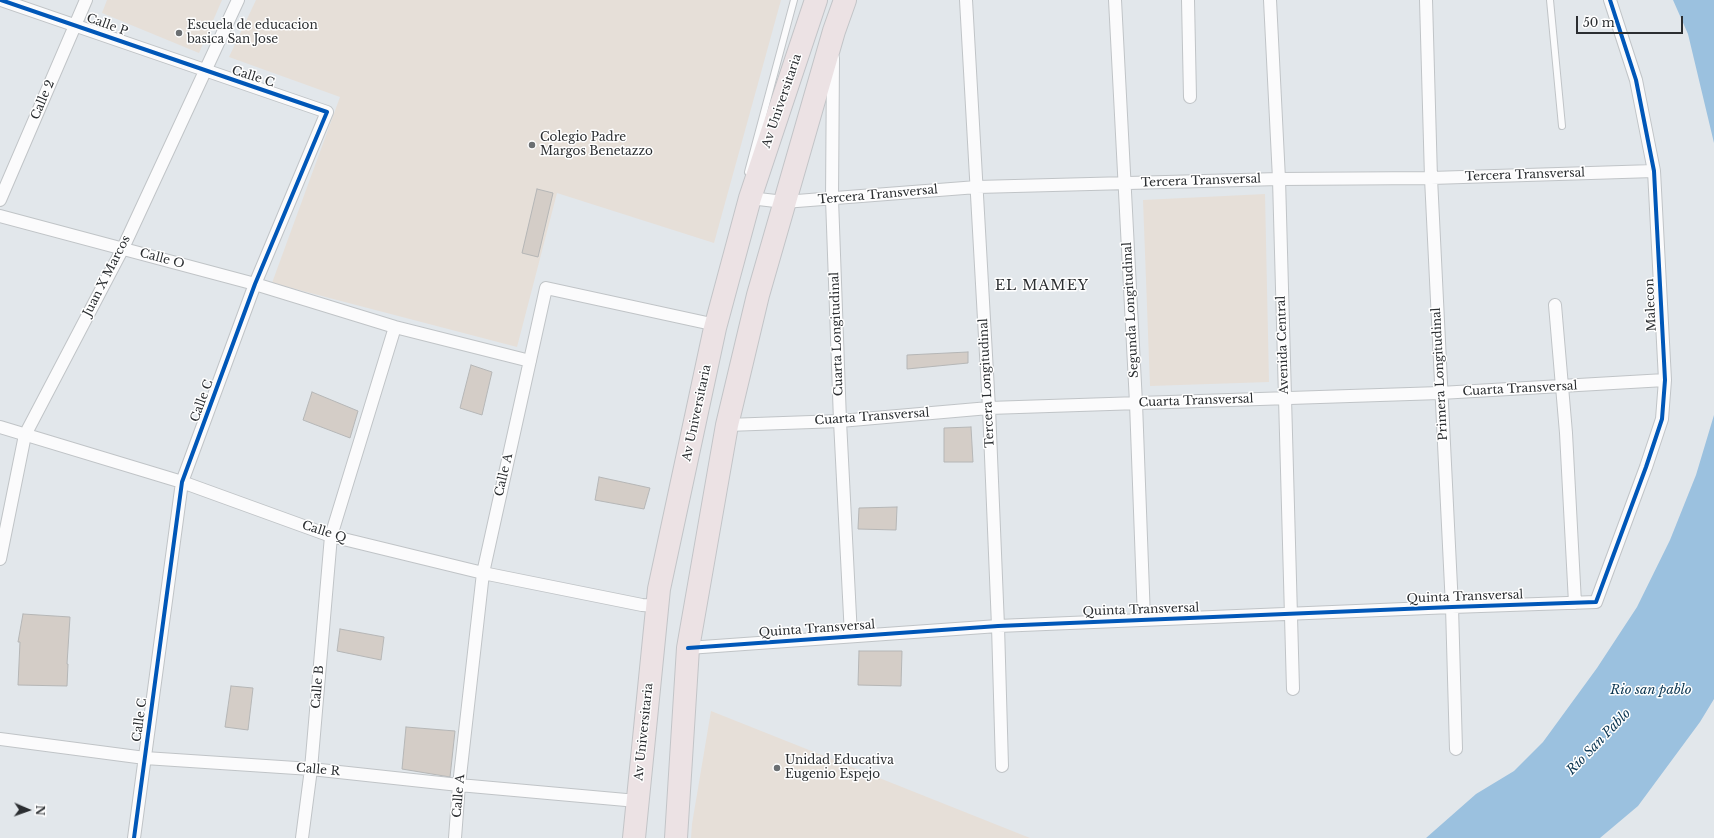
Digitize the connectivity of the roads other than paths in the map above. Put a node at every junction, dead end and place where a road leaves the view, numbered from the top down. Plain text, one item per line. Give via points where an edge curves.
1 (1, 0) edge
2 (86, 0) edge
3 (238, 0) edge
4 (794, 0) edge
5 (816, 0) edge
6 (845, 0) edge
7 (966, 0) edge
8 (1115, 0) edge
9 (1188, 0) edge
10 (1270, 0) edge
11 (1426, 0) edge
12 (1550, 0) edge
13 (1610, 0) edge
14 (75, 24) junction
15 (834, 31) junction
16 (206, 72) junction
17 (1190, 97) dead end
18 (1562, 126) dead end
19 (1654, 171) junction
20 (1431, 178) junction
21 (1279, 179) junction
22 (1124, 184) junction
23 (748, 187) junction
24 (977, 187) junction
25 (0, 200) edge
26 (832, 200) junction
27 (784, 202) junction
28 (0, 216) edge
29 (123, 248) junction
30 (255, 284) junction
31 (1555, 305) dead end
32 (710, 322) junction
33 (395, 327) junction
34 (530, 361) junction
35 (1665, 380) junction
36 (1562, 386) junction
37 (1440, 393) junction
38 (1285, 398) junction
39 (1136, 403) junction
40 (989, 408) junction
41 (840, 421) junction
42 (727, 425) junction
43 (0, 427) edge
44 (24, 435) junction
45 (182, 482) junction
46 (331, 536) junction
47 (0, 560) edge
48 (483, 572) junction
49 (1596, 602) joint
50 (1575, 603) junction
51 (657, 606) junction
52 (1452, 607) junction
53 (1290, 614) junction
54 (1144, 620) junction
55 (998, 626) junction
56 (851, 636) junction
57 (688, 648) junction
58 (1293, 689) dead end
59 (0, 739) edge
60 (1456, 749) dead end
61 (145, 758) junction
62 (1002, 766) dead end
63 (310, 769) junction
64 (459, 785) junction
65 (637, 801) junction
66 (134, 838) edge
67 (302, 838) edge
68 (455, 838) edge
69 (634, 838) edge
70 (676, 838) edge

1 - 14 street, Calle P
2 - 14 street, Calle 2
3 - 16 street, Juan X Marcos
4 - 23 lane
5 - 23 highway, Av Universitaria
6 - 15 highway
7 - 24 street, Tercera Longitudinal
8 - 22 street, Segunda Longitudinal
9 - 17 street
10 - 21 street, Avenida Central
11 - 20 street, Primera Longitudinal
12 - 18 lane
13 - 19 street, Malecon via 1636,80
14 - 16 street, Calle P
14 - 25 street, Calle 2
15 - 26 street, Cuarta Longitudinal
15 - 27 highway
16 - 29 street, Juan X Marcos
16 - 30 street, Calle C via 327,112
19 - 20 street, Tercera Transversal
19 - 35 street, Malecon
20 - 21 street, Tercera Transversal
20 - 37 street, Primera Longitudinal
21 - 22 street, Tercera Transversal
21 - 38 street, Avenida Central
22 - 24 street, Tercera Transversal
22 - 39 street, Segunda Longitudinal
23 - 27 street, Tercera Transversal
23 - 32 highway, Av Universitaria
24 - 26 street, Tercera Transversal
24 - 40 street, Tercera Longitudinal
26 - 27 street, Tercera Transversal
26 - 41 street, Cuarta Longitudinal
27 - 42 highway via 758,295
28 - 29 street, Calle O
29 - 30 street, Calle O
29 - 44 street, Juan X Marcos
30 - 33 street, Calle O
30 - 45 street, Calle C
31 - 36 street
32 - 34 street, Calle A via 546,288
32 - 51 highway, Av Universitaria
33 - 34 street, Calle O
33 - 46 street, Calle B
34 - 48 street, Calle A
35 - 36 street, Cuarta Transversal
35 - 49 street, Malecon via 1662,419
36 - 37 street, Cuarta Transversal
36 - 50 street
37 - 38 street, Cuarta Transversal
37 - 52 street, Primera Longitudinal
38 - 39 street, Cuarta Transversal
38 - 53 street, Avenida Central
39 - 40 street, Cuarta Transversal
39 - 54 street, Segunda Longitudinal
40 - 41 street, Cuarta Transversal
40 - 55 street, Tercera Longitudinal
41 - 42 street, Cuarta Transversal
41 - 56 street, Cuarta Longitudinal
42 - 57 highway
43 - 44 street, Calle Q
44 - 45 street, Calle Q
44 - 47 street, Juan X Marcos
45 - 46 street, Calle Q
45 - 61 street, Calle C
46 - 48 street, Calle Q
46 - 63 street, Calle B
48 - 51 street, Calle Q
48 - 64 street, Calle A
49 - 50 street, Quinta Transversal
50 - 52 street, Quinta Transversal
51 - 65 highway, Av Universitaria
52 - 53 street, Quinta Transversal
52 - 60 street, Primera Longitudinal
53 - 54 street, Quinta Transversal
53 - 58 street, Avenida Central
54 - 55 street, Quinta Transversal
55 - 56 street, Quinta Transversal
55 - 62 street, Tercera Longitudinal
56 - 57 street, Quinta Transversal
57 - 70 highway
59 - 61 street, Calle R
61 - 63 street, Calle R
61 - 66 street, Calle C
63 - 64 street, Calle R
63 - 67 street, Calle B
64 - 65 street, Calle R
64 - 68 street, Calle A
65 - 69 highway, Av Universitaria

